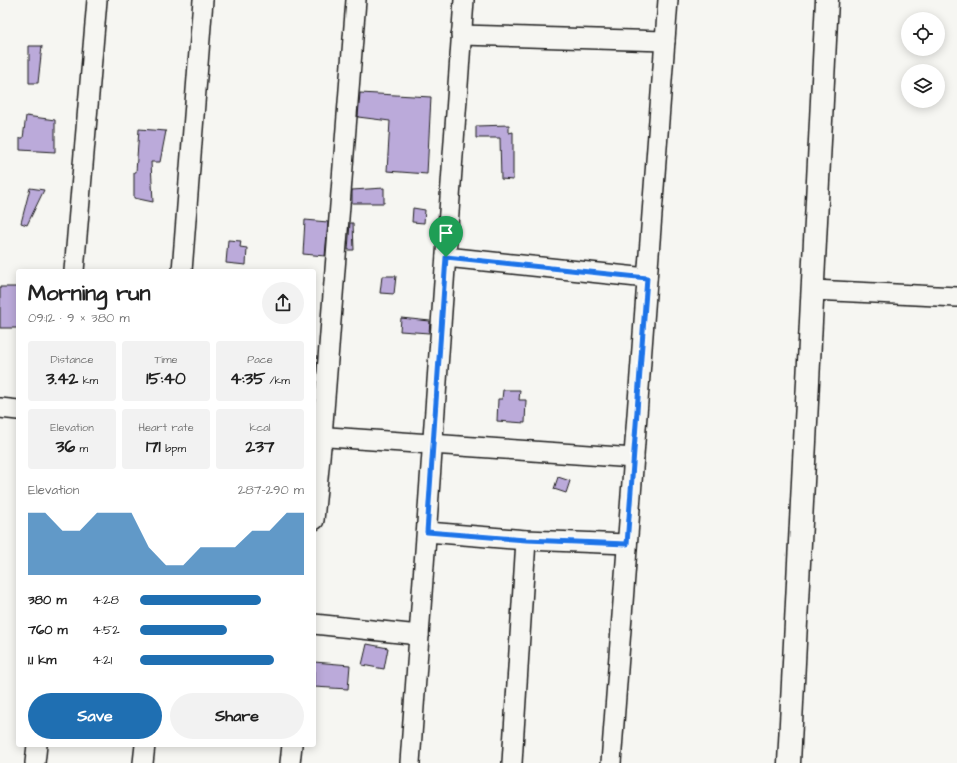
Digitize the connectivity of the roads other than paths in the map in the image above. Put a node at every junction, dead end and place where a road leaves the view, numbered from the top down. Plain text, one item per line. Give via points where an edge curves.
1 (97, 0) edge
2 (203, 0) edge
3 (356, 0) edge
4 (464, 0) edge
5 (668, 0) edge
6 (827, 0) edge
7 (461, 35) junction
8 (665, 41) junction
9 (446, 257) junction
10 (74, 269) edge
11 (182, 269) edge
12 (647, 278) junction
13 (813, 290) junction
14 (957, 297) edge
15 (322, 325) edge
16 (0, 408) edge
17 (16, 410) edge
18 (318, 436) edge
19 (433, 443) junction
20 (634, 458) junction
21 (316, 478) edge
22 (427, 532) junction
23 (526, 540) junction
24 (627, 544) junction
25 (316, 624) edge
26 (419, 635) junction
27 (37, 747) edge
28 (145, 747) edge
29 (292, 747) edge
30 (35, 763) edge
31 (143, 763) edge
32 (290, 763) edge
33 (410, 763) edge
34 (512, 763) edge
35 (611, 763) edge
36 (789, 763) edge

1 - 10 street
2 - 11 street
3 - 15 street
4 - 7 street
5 - 8 street
6 - 13 street
7 - 8 street
7 - 9 street
8 - 12 street
9 - 12 street
9 - 19 street
12 - 20 street
13 - 14 street
13 - 36 street
15 - 18 street
16 - 17 street
18 - 19 street
18 - 21 street
19 - 20 street
19 - 22 street
20 - 24 street
22 - 23 street
22 - 26 street
23 - 24 street
23 - 34 street
24 - 35 street
25 - 26 street
26 - 33 street
27 - 30 street
28 - 31 street
29 - 32 street

